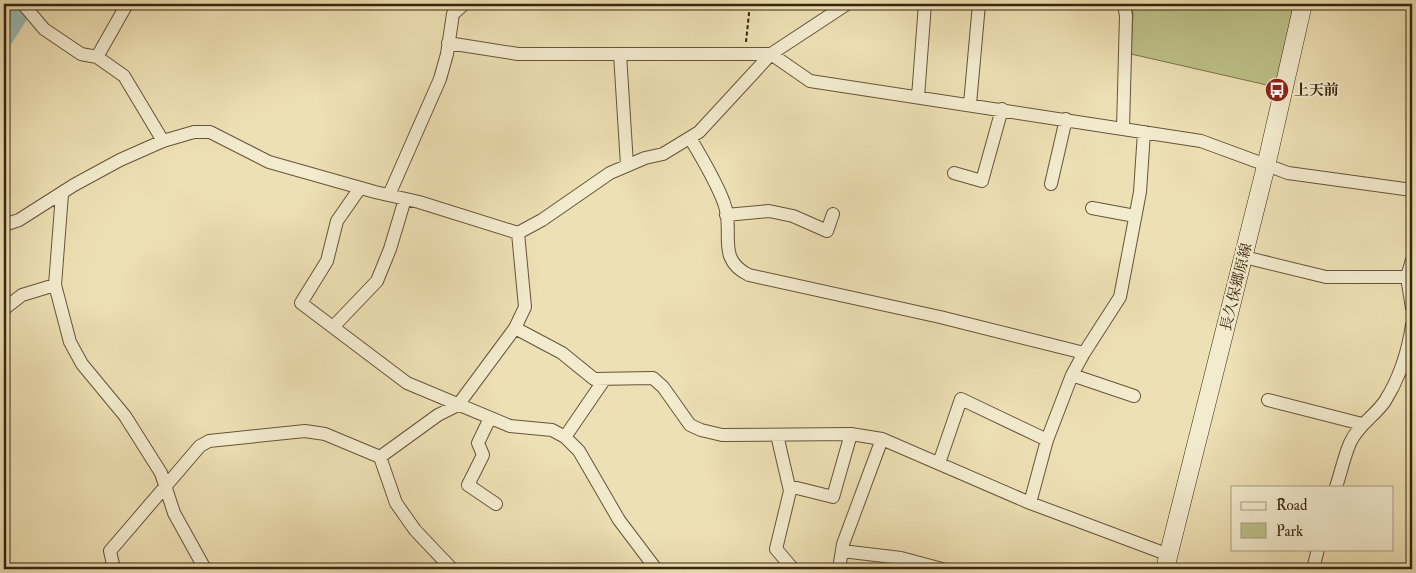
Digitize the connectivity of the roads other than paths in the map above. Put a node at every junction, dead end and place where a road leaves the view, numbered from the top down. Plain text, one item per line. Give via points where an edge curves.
1 (23, 4) edge
2 (128, 4) edge
3 (464, 4) edge
4 (848, 4) edge
5 (928, 4) edge
6 (979, 4) edge
7 (1124, 4) edge
8 (1303, 4) edge
9 (448, 43) junction
10 (620, 54) junction
11 (770, 54) junction
12 (97, 57) junction
13 (918, 97) junction
14 (970, 104) junction
15 (1002, 109) junction
16 (1066, 120) junction
17 (1123, 128) junction
18 (1144, 132) junction
19 (690, 138) junction
20 (164, 142) junction
21 (627, 165) junction
22 (1266, 166) junction
23 (954, 173) dead end
24 (1051, 184) dead end
25 (360, 188) junction
26 (1412, 190) edge
27 (62, 194) junction
28 (389, 195) junction
29 (405, 199) junction
30 (1092, 208) dead end
31 (833, 214) dead end
32 (726, 216) junction
33 (1135, 216) junction
34 (4, 225) edge
35 (518, 233) junction
36 (1244, 257) junction
37 (1412, 260) edge
38 (1407, 277) junction
39 (55, 285) junction
40 (1412, 308) edge
41 (4, 309) edge
42 (1412, 325) edge
43 (333, 328) junction
44 (515, 328) junction
45 (1084, 353) junction
46 (1072, 375) junction
47 (604, 380) junction
48 (1134, 396) dead end
49 (1268, 400) dead end
50 (458, 405) junction
51 (490, 418) junction
52 (1362, 424) junction
53 (851, 434) junction
54 (777, 435) junction
55 (564, 436) junction
56 (882, 439) junction
57 (1047, 440) junction
58 (380, 457) junction
59 (939, 463) junction
60 (789, 486) junction
61 (1336, 486) edge
62 (166, 487) junction
63 (1030, 503) junction
64 (496, 504) dead end
65 (1318, 550) edge
66 (842, 551) junction
67 (1167, 562) edge
68 (114, 569) edge
69 (205, 569) edge
70 (452, 569) edge
71 (656, 569) edge
72 (793, 569) edge
73 (839, 569) edge
74 (942, 569) edge
75 (1313, 569) edge

1 - 12 street via 44,30 81,54
2 - 12 street
3 - 9 street via 453,14
4 - 11 street
5 - 13 street via 925,4
6 - 14 street
7 - 17 street
8 - 22 main road, 長久保郷原線
9 - 10 street via 518,54
9 - 28 street via 440,79
10 - 11 street
10 - 21 street
11 - 13 street via 810,81
11 - 19 street via 729,102
12 - 20 street via 124,76
13 - 14 street
14 - 15 street
15 - 16 street
15 - 23 street via 982,181
16 - 17 street
16 - 24 street
17 - 18 street
18 - 22 street via 1201,141
18 - 33 street
19 - 21 street via 663,154
19 - 32 street via 725,205
20 - 25 street via 194,132 210,132 269,162
20 - 27 street via 120,160
21 - 35 street
22 - 26 street via 1288,173
22 - 36 main road, 長久保郷原線
25 - 28 street
25 - 43 street via 337,221 327,261 301,303
27 - 34 street via 19,220
27 - 39 street
28 - 29 street
29 - 35 street
29 - 43 street via 377,281
30 - 33 street
31 - 32 street via 827,231 793,216 770,211
32 - 45 street via 732,263 749,275
33 - 45 street via 1120,297
35 - 44 street via 525,307
36 - 38 street via 1326,277
36 - 67 main road, 長久保郷原線
37 - 38 street
38 - 40 street
39 - 41 street via 22,294
39 - 62 street via 70,342 82,364 125,416 161,473
42 - 52 street via 1409,345 1393,386 1384,403
43 - 50 street via 407,383
44 - 47 street via 562,352 594,379
44 - 50 street
45 - 46 street
46 - 48 street
46 - 57 street
47 - 54 street via 653,378 690,425 701,430 722,435
47 - 55 street
49 - 52 street
50 - 51 street
50 - 58 street via 438,415
51 - 55 street via 510,426 552,430
51 - 64 street via 478,443 483,456 468,485
52 - 61 street via 1351,442
53 - 54 street
53 - 56 street
53 - 60 street via 833,497
54 - 60 street
55 - 71 street via 579,451 619,520
56 - 59 street
56 - 66 street
57 - 59 street via 961,399
57 - 63 street
58 - 62 street via 325,434 305,431 209,441 200,446
58 - 70 street via 396,503 415,530
59 - 63 street
60 - 72 street via 776,549
62 - 68 street via 110,551
62 - 69 street via 174,513
63 - 67 street
65 - 75 street
66 - 73 street
66 - 74 street via 901,558

